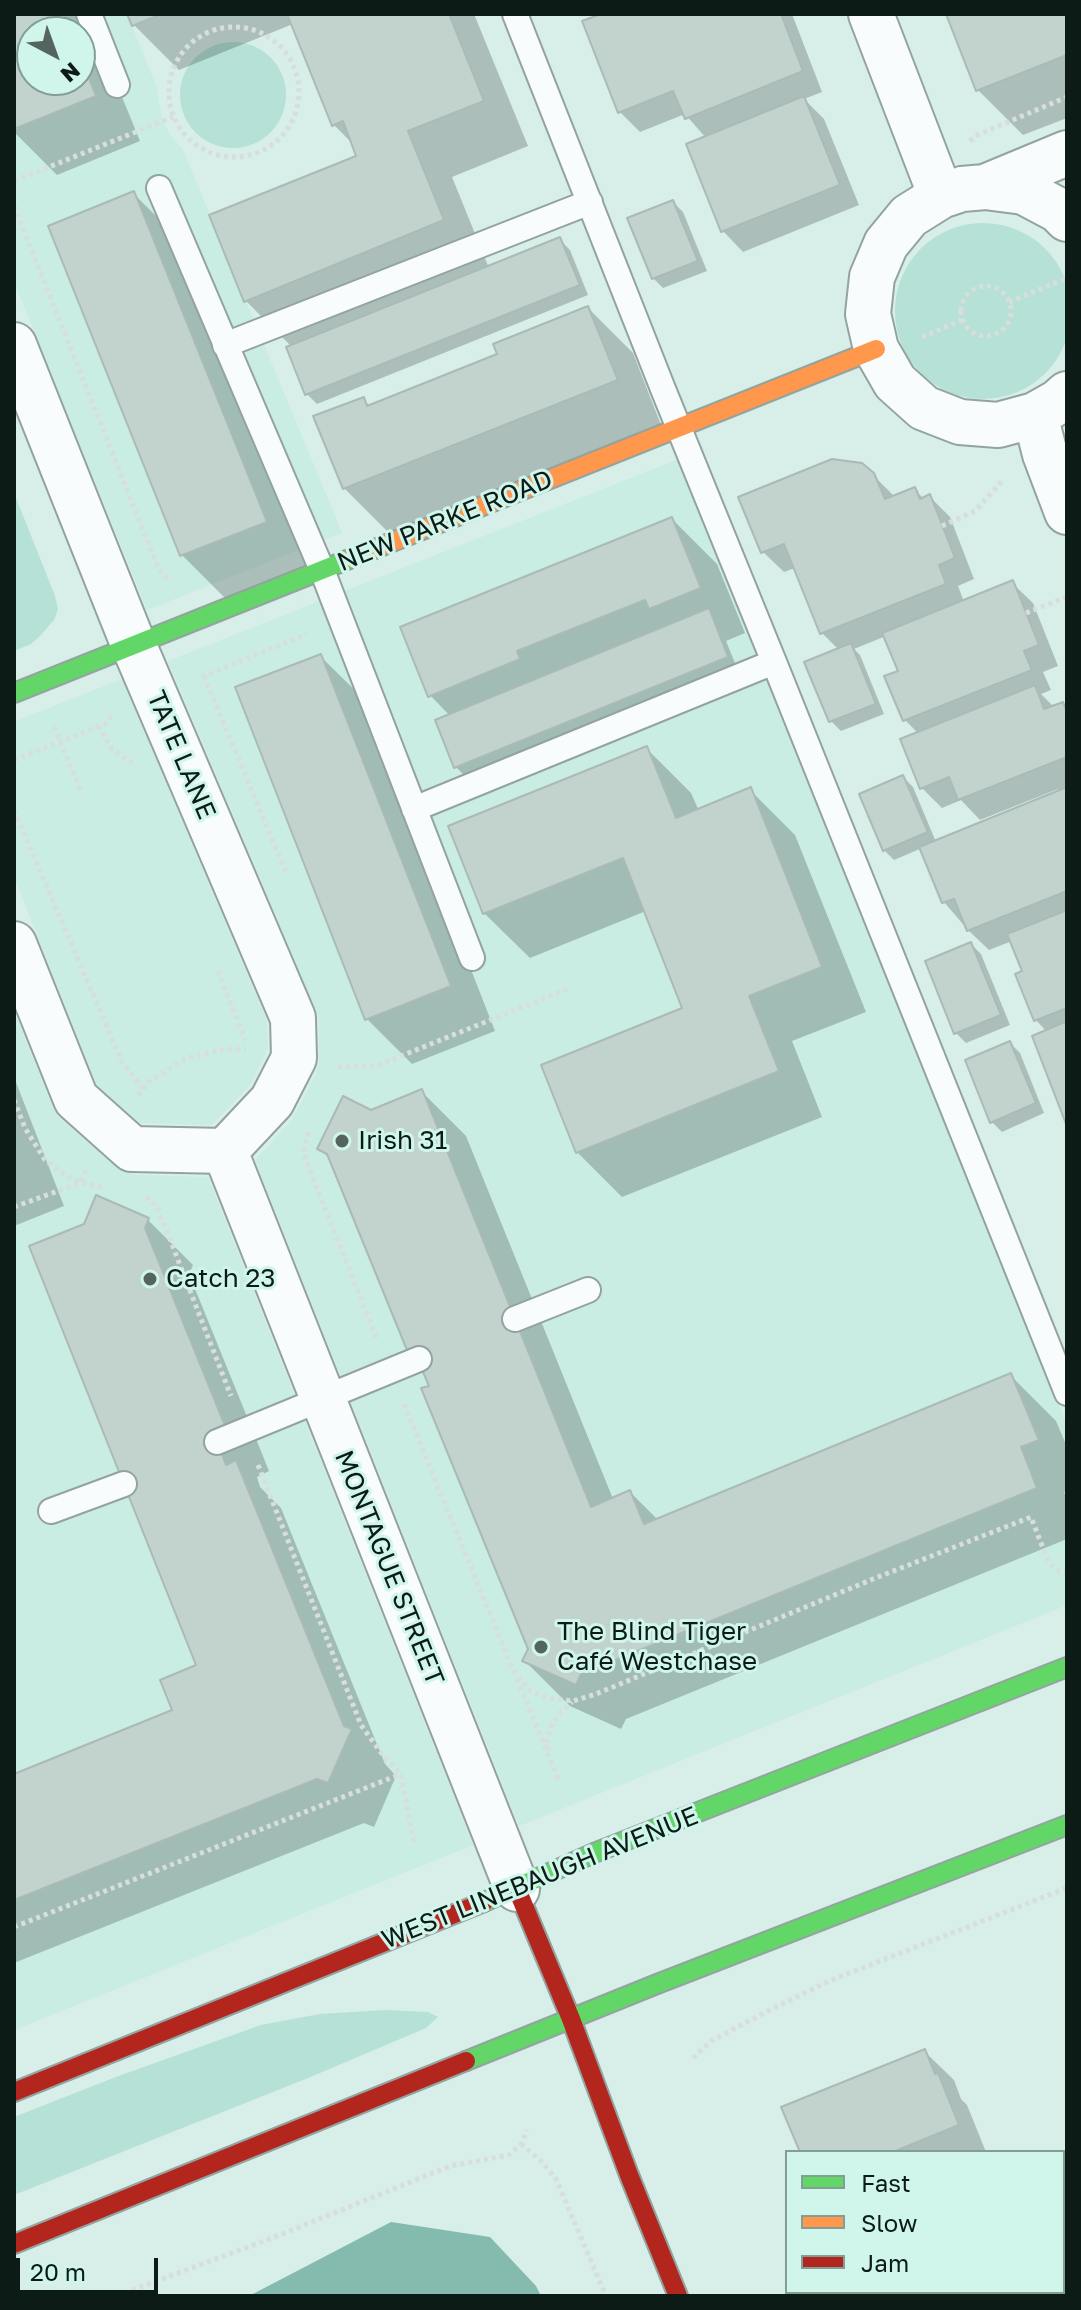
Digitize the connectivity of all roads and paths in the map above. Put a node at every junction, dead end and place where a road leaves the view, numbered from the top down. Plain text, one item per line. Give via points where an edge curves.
1 (89, 14) edge
2 (515, 14) edge
3 (871, 14) edge
4 (117, 85) dead end
5 (173, 117) junction
6 (1067, 153) edge
7 (14, 181) edge
8 (985, 187) junction
9 (159, 188) dead end
10 (941, 196) junction
11 (590, 202) junction
12 (14, 206) edge
13 (1067, 219) edge
14 (1067, 278) edge
15 (1009, 302) junction
16 (962, 320) junction
17 (895, 344) junction
18 (14, 345) edge
19 (225, 345) junction
20 (1051, 404) edge
21 (679, 429) junction
22 (996, 489) dead end
23 (1067, 512) edge
24 (942, 526) dead end
25 (322, 570) junction
26 (177, 582) dead end
27 (1067, 597) edge
28 (1026, 613) dead end
29 (342, 621) junction
30 (134, 646) junction
31 (774, 662) junction
32 (153, 690) junction
33 (14, 693) edge
34 (14, 760) edge
35 (414, 809) junction
36 (14, 810) edge
37 (14, 944) edge
38 (472, 958) dead end
39 (144, 1089) dead end
40 (225, 1151) junction
41 (588, 1290) dead end
42 (515, 1319) dead end
43 (419, 1359) dead end
44 (1067, 1393) edge
45 (322, 1399) junction
46 (217, 1442) dead end
47 (124, 1484) dead end
48 (51, 1511) dead end
49 (1067, 1667) edge
50 (514, 1672) dead end
51 (573, 1701) dead end
52 (548, 1755) junction
53 (401, 1774) dead end
54 (559, 1781) dead end
55 (1067, 1825) edge
56 (1067, 1888) edge
57 (517, 1889) junction
58 (14, 1927) edge
59 (571, 2019) junction
60 (693, 2058) dead end
61 (14, 2092) edge
62 (527, 2130) dead end
63 (521, 2144) junction
64 (14, 2244) edge
65 (117, 2296) edge
66 (606, 2296) edge
67 (678, 2296) edge

1 - 4 lane
2 - 11 lane
3 - 10 street
5 - 5 path via 182,133 212,154 230,158 265,150 292,125 300,89 297,71 278,43 263,33 246,27 212,31 196,38 174,66 169,100
5 - 7 path
6 - 8 street
8 - 10 street
8 - 13 street via 1024,192
9 - 19 lane
10 - 17 street via 909,216 886,244 872,277 868,314
11 - 19 lane
11 - 21 lane
12 - 26 path via 157,565
14 - 15 path
15 - 16 path via 1009,319 998,332 982,335
15 - 16 path via 993,287 977,287 965,297
16 - 17 path
17 - 20 street via 895,382 924,408 960,422 998,425
17 - 21 main road, NEW PARKE ROAD
18 - 30 street, TATE LANE
19 - 25 lane
20 - 23 street via 1045,454
21 - 25 main road, NEW PARKE ROAD
21 - 31 lane
22 - 24 path via 975,511
25 - 29 lane
25 - 30 main road, NEW PARKE ROAD
27 - 28 path
29 - 32 path via 204,676 196,673
29 - 35 lane
30 - 32 street, TATE LANE
30 - 33 main road, NEW PARKE ROAD
31 - 35 lane
31 - 44 lane
32 - 34 path via 116,711 105,724
32 - 40 street, TATE LANE via 293,1018 294,1058 272,1101
35 - 38 lane
36 - 39 path via 122,1062
37 - 40 street via 76,1099 132,1149
40 - 45 street, MONTAGUE STREET
41 - 42 lane
43 - 45 lane
45 - 46 lane
45 - 57 street, MONTAGUE STREET
47 - 48 lane
49 - 57 main road, WEST LINEBAUGH AVENUE via 594,1853
50 - 52 path
51 - 52 path via 551,1727
52 - 54 path
53 - 58 path
55 - 59 main road
56 - 60 path via 829,1981 711,2041
57 - 59 main road, MONTAGUE STREET
57 - 61 main road, WEST LINEBAUGH AVENUE
59 - 64 main road
59 - 67 main road, MONTAGUE STREET
62 - 63 path
63 - 65 path via 509,2155 450,2166
63 - 66 path via 556,2179

